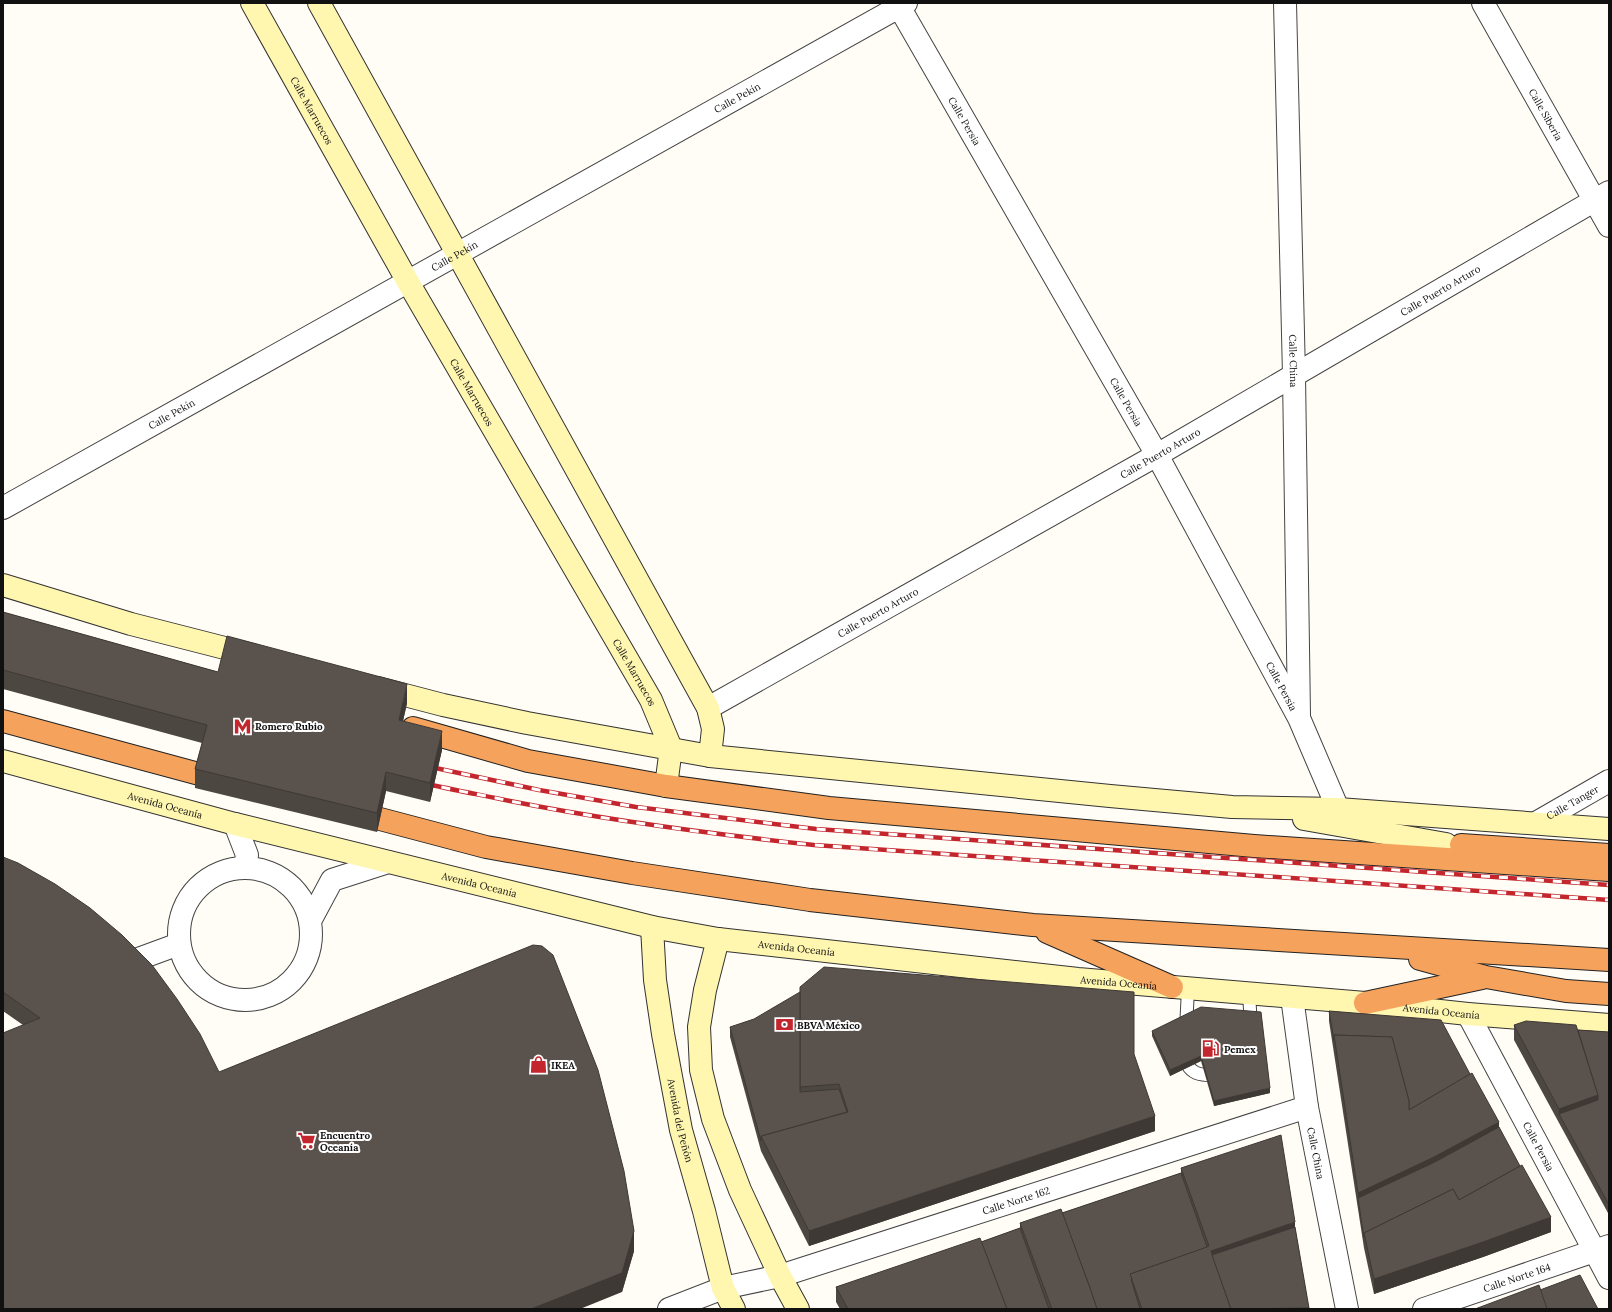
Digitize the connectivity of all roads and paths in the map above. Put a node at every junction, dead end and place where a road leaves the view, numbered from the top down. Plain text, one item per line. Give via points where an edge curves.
1 (252, 3) edge
2 (319, 3) edge
3 (1285, 3) edge
4 (1483, 3) edge
5 (901, 4) edge
6 (1602, 196) edge
7 (1609, 226) edge
8 (458, 255) junction
9 (408, 282) junction
10 (1294, 376) junction
11 (1157, 455) junction
12 (3, 508) edge
13 (3, 585) edge
14 (268, 659) edge
15 (359, 683) edge
16 (708, 708) junction
17 (1299, 718) junction
18 (3, 721) edge
19 (402, 725) edge
20 (671, 748) junction
21 (710, 756) junction
22 (3, 761) edge
23 (199, 774) edge
24 (1609, 781) edge
25 (666, 786) junction
26 (1232, 807) junction
27 (1338, 809) junction
28 (380, 819) edge
29 (1536, 823) junction
30 (235, 824) junction
31 (1609, 829) edge
32 (1446, 844) junction
33 (1254, 846) junction
34 (1609, 855) edge
35 (388, 862) junction
36 (245, 868) junction
37 (1609, 870) edge
38 (310, 921) junction
39 (1033, 926) junction
40 (652, 927) junction
41 (718, 939) junction
42 (179, 944) junction
43 (1376, 947) junction
44 (1547, 956) junction
45 (1609, 960) edge
46 (130, 962) edge
47 (1486, 977) junction
48 (1180, 988) junction
49 (1249, 993) junction
50 (1609, 994) edge
51 (1292, 996) junction
52 (1365, 1002) junction
53 (1468, 1014) junction
54 (1609, 1025) edge
55 (1252, 1038) edge
56 (1232, 1075) edge
57 (1307, 1107) junction
58 (1601, 1248) edge
59 (780, 1276) junction
60 (1609, 1278) edge
61 (723, 1288) junction
62 (669, 1309) edge
63 (734, 1309) edge
64 (798, 1309) edge
65 (1347, 1309) edge
66 (1424, 1309) edge

1 - 9 main road, Calle Marruecos
2 - 8 main road
3 - 10 street, Calle China
4 - 6 street, Calle Siberia
5 - 8 street, Calle Pekín
5 - 11 street, Calle Persia
6 - 7 street, Calle Siberia
6 - 10 street, Calle Puerto Arturo
8 - 9 street, Calle Pekín
8 - 16 main road
9 - 12 street, Calle Pekín
9 - 20 main road, Calle Marruecos via 651,700
10 - 11 street, Calle Puerto Arturo
10 - 17 street, Calle China
11 - 16 street, Calle Puerto Arturo
11 - 17 street, Calle Persia
13 - 14 main road via 131,624
15 - 20 main road via 527,723
16 - 21 main road via 713,729
17 - 27 street, Calle Persia
18 - 23 highway
19 - 25 highway via 528,761
20 - 21 main road
20 - 25 main road
21 - 26 main road
22 - 30 main road, Avenida Oceanía
24 - 29 street, Calle Tanger
25 - 33 highway via 829,808
26 - 27 main road
26 - 32 main road
27 - 29 main road
28 - 39 highway via 486,847 632,873 810,900
29 - 31 main road
30 - 35 main road, Avenida Oceanía
30 - 36 street via 247,855
32 - 33 highway via 1315,842
32 - 34 highway
33 - 37 highway
35 - 38 street via 332,880
35 - 40 main road, Avenida Oceanía
36 - 38 street via 268,872 288,884 302,901
36 - 42 street via 223,871 203,882 188,899 179,921
38 - 42 street via 311,942 305,962 294,980 277,993 257,1000 236,1000 222,996 199,982 186,965
39 - 43 highway
39 - 48 highway
40 - 41 main road, Avenida Oceanía
40 - 61 main road, Avenida del Peñón via 657,996 681,1130
41 - 48 main road, Avenida Oceanía
41 - 59 main road via 699,1027 701,1070 713,1119 740,1190
42 - 46 street
43 - 44 highway
43 - 47 highway
44 - 45 highway
44 - 47 highway
47 - 50 highway via 1566,991
47 - 52 highway
48 - 49 main road, Avenida Oceanía
48 - 56 lane via 1184,1053 1190,1069 1206,1076
49 - 51 main road, Avenida Oceanía
49 - 55 lane
51 - 52 main road, Avenida Oceanía
51 - 57 street, Calle China
52 - 53 main road, Avenida Oceanía
53 - 54 main road, Avenida Oceanía
53 - 58 street, Calle Persia
57 - 59 street, Calle Norte 162
57 - 65 street, Calle China
58 - 60 street, Calle Persia
58 - 66 street, Calle Norte 164
59 - 61 street, Calle Norte 162
59 - 64 main road
61 - 62 street, Calle Norte 162
61 - 63 main road, Avenida del Peñón

